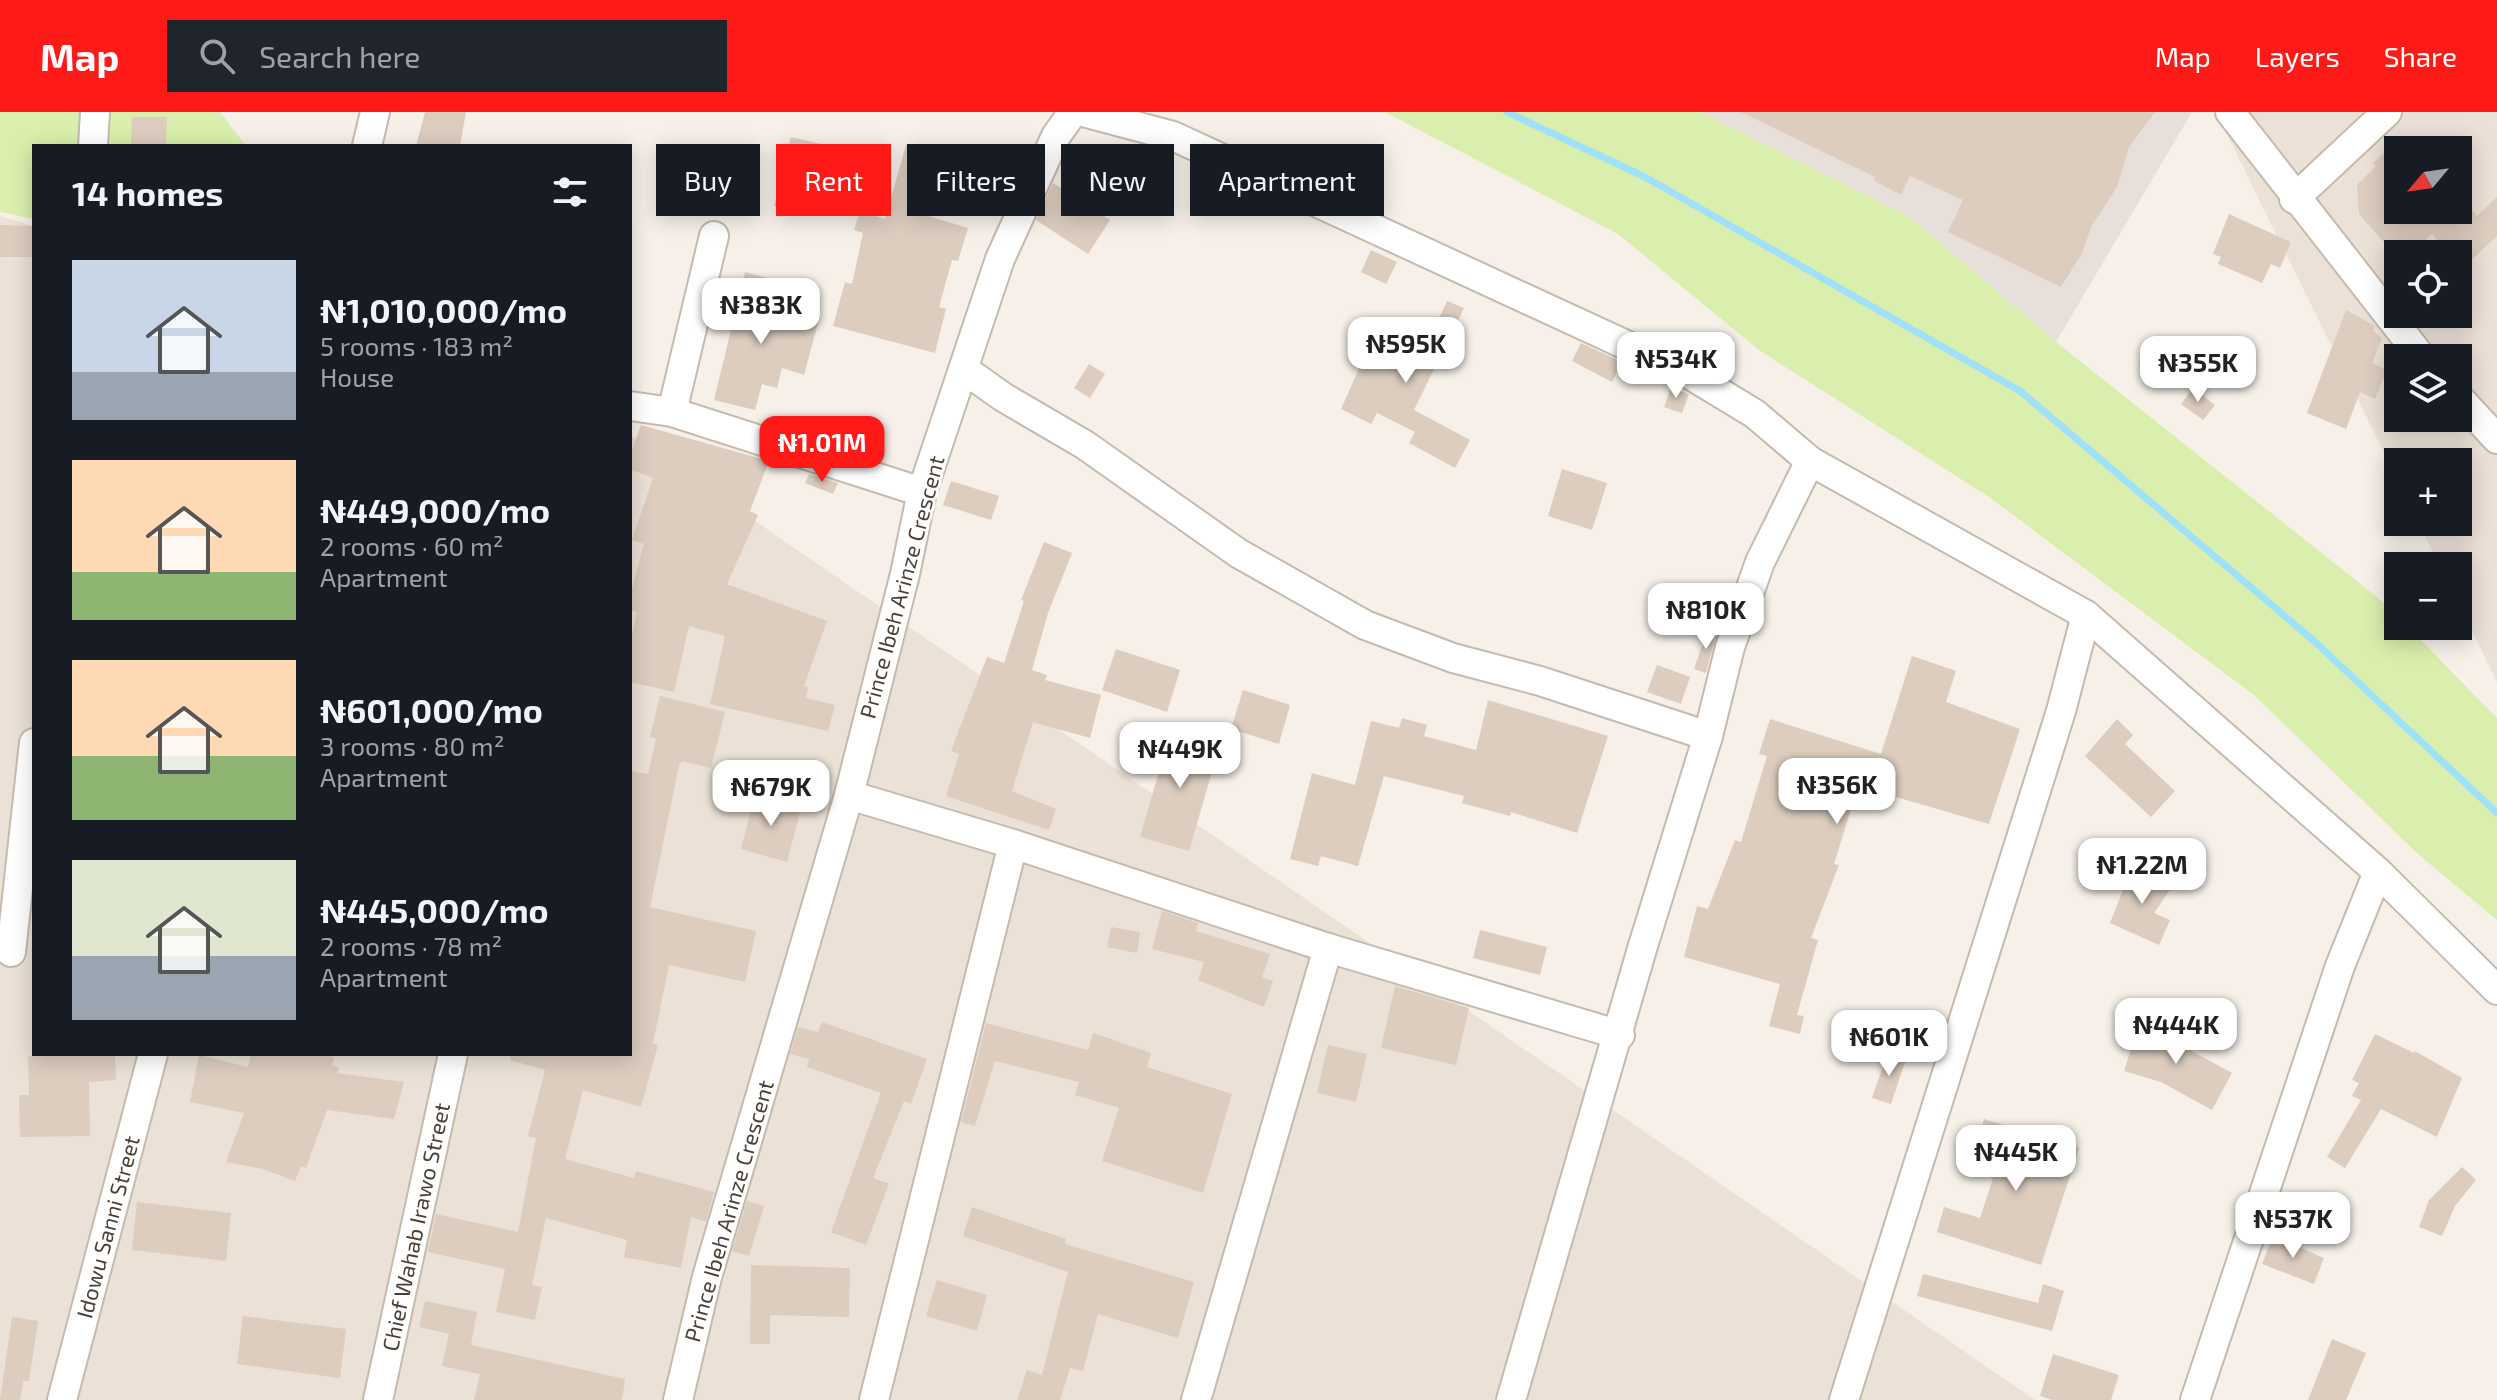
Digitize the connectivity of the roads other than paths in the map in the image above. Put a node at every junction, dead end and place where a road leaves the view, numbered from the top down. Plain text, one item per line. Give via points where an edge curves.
1 (95, 112) edge
2 (375, 112) edge
3 (1073, 112) edge
4 (1083, 112) edge
5 (2230, 112) edge
6 (2387, 112) edge
7 (93, 144) edge
8 (367, 144) edge
9 (2294, 199) junction
10 (714, 236) dead end
11 (2411, 344) edge
12 (965, 370) junction
13 (632, 406) edge
14 (672, 412) junction
15 (2472, 412) edge
16 (2497, 439) edge
17 (1810, 461) junction
18 (922, 492) junction
19 (2086, 615) junction
20 (1708, 736) junction
21 (32, 761) edge
22 (849, 795) junction
23 (1013, 844) junction
24 (2378, 872) junction
25 (1328, 948) junction
26 (11, 952) dead end
27 (2497, 990) edge
28 (1620, 1035) junction
29 (152, 1056) edge
30 (453, 1056) edge
31 (62, 1400) edge
32 (378, 1400) edge
33 (678, 1400) edge
34 (874, 1400) edge
35 (1196, 1400) edge
36 (1511, 1400) edge
37 (1844, 1400) edge
38 (2195, 1400) edge

1 - 7 street
2 - 8 street
3 - 12 street, Prince Ibeh Arinze Crescent via 1056,136 1000,259
4 - 17 street via 1173,136 1689,374 1755,414
5 - 9 street
6 - 9 street
9 - 11 street
10 - 14 street
12 - 18 street, Prince Ibeh Arinze Crescent
12 - 20 street via 1085,445 1238,553 1365,625 1453,658
13 - 14 street
14 - 18 street
15 - 16 street
17 - 19 street
17 - 20 street via 1760,562 1730,647
18 - 22 street, Prince Ibeh Arinze Crescent
19 - 24 street
19 - 37 street via 2057,726
20 - 28 street
21 - 26 street
22 - 23 street
22 - 33 street, Prince Ibeh Arinze Crescent via 707,1277
23 - 25 street
23 - 34 street
24 - 27 street
24 - 38 street via 2340,966
25 - 28 street
25 - 35 street
28 - 36 street
29 - 31 street, Idowu Sanni Street
30 - 32 street, Chief Wahab Irawo Street

